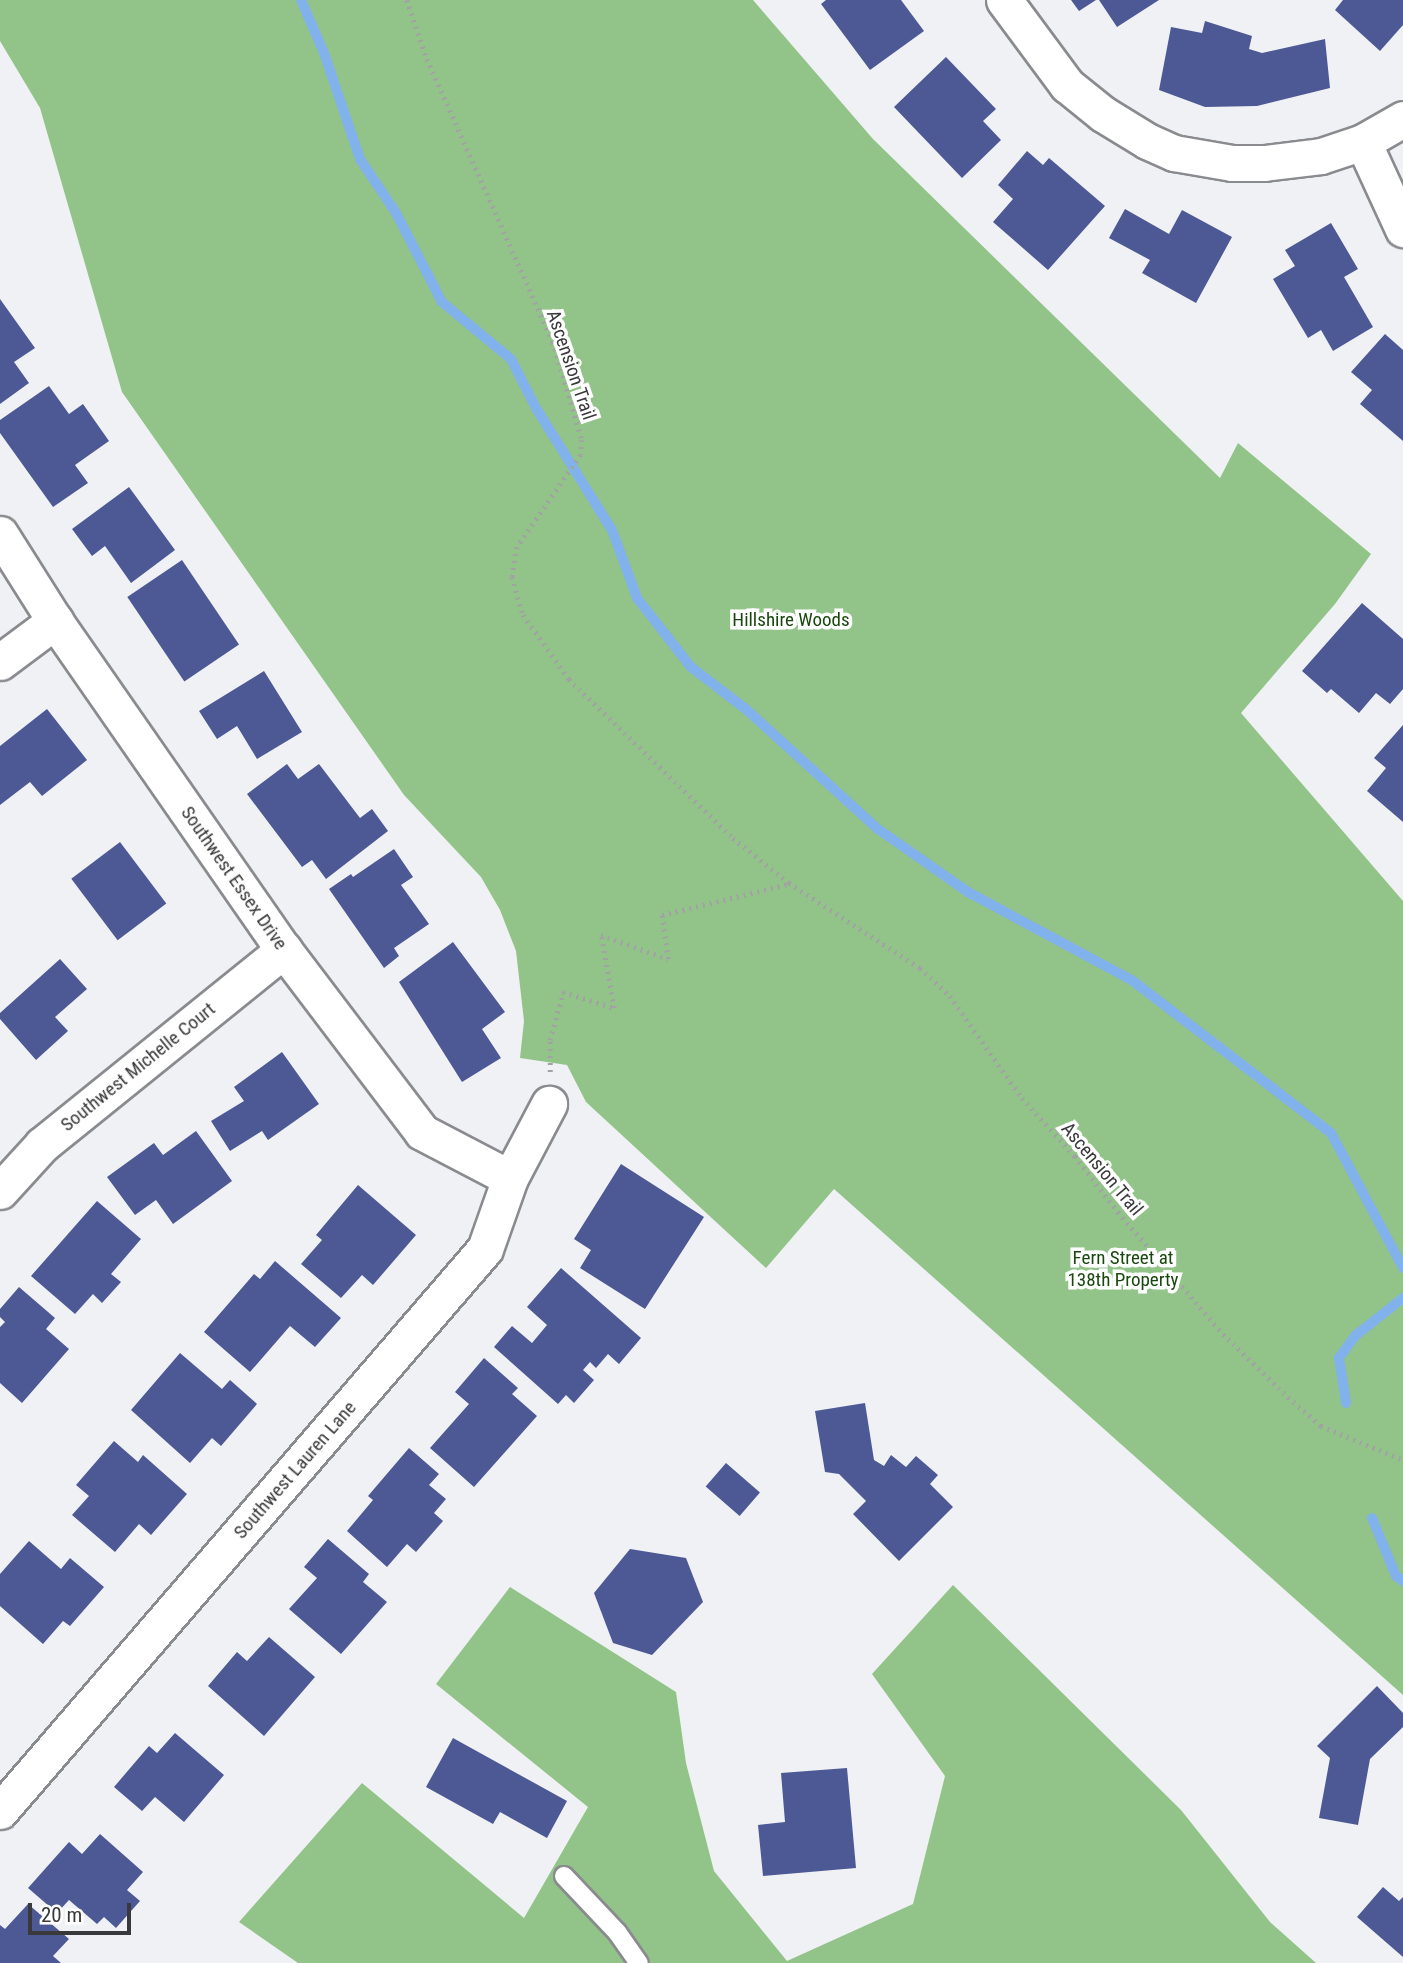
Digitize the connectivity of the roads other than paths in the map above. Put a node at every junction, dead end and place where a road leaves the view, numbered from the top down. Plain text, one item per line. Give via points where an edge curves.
1 (1004, 0) edge
2 (1403, 119) edge
3 (1363, 142) junction
4 (1403, 229) edge
5 (0, 534) edge
6 (55, 621) junction
7 (0, 662) edge
8 (284, 950) junction
9 (549, 1104) road end
10 (510, 1178) junction
11 (0, 1191) edge
12 (0, 1811) edge
13 (564, 1876) dead end
14 (639, 1963) edge

1 - 3 street via 1067,85 1147,142 1174,153 1232,163 1264,163 1321,156
2 - 3 street
3 - 4 street
5 - 6 street, Southwest Essex Drive
6 - 7 street
6 - 8 street, Southwest Essex Drive
8 - 10 street, Southwest Essex Drive via 422,1132
8 - 11 street, Southwest Michelle Court via 42,1145
9 - 10 street, Southwest Lauren Lane
10 - 12 street, Southwest Lauren Lane via 485,1249
13 - 14 lane via 617,1932

